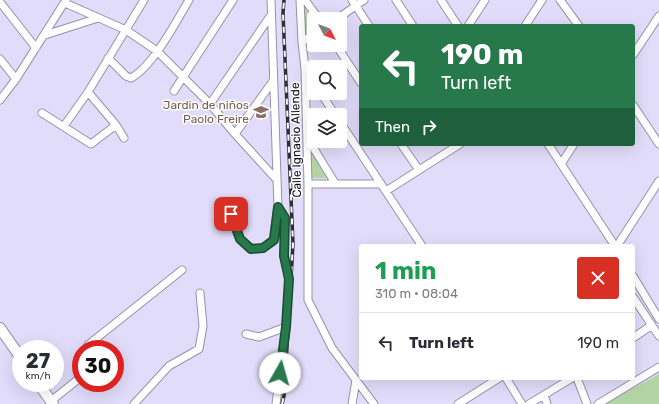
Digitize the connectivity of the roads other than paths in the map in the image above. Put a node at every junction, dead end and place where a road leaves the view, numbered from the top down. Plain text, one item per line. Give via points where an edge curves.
1 (144, 0) edge
2 (189, 0) edge
3 (233, 0) edge
4 (271, 0) edge
5 (300, 0) edge
6 (305, 0) edge
7 (364, 0) edge
8 (396, 0) edge
9 (442, 0) edge
10 (485, 0) edge
11 (542, 0) edge
12 (560, 0) edge
13 (0, 2) edge
14 (66, 2) edge
15 (354, 3) edge
16 (314, 12) edge
17 (344, 12) edge
18 (271, 15) junction
19 (659, 16) edge
20 (98, 18) junction
21 (368, 24) edge
22 (412, 24) edge
23 (457, 24) edge
24 (469, 24) edge
25 (526, 24) edge
26 (577, 24) edge
27 (126, 30) junction
28 (45, 35) junction
29 (307, 39) edge
30 (302, 42) junction
31 (36, 48) junction
32 (157, 52) junction
33 (341, 52) edge
34 (635, 53) edge
35 (108, 58) junction
36 (0, 59) edge
37 (305, 69) junction
38 (307, 72) edge
39 (184, 77) junction
40 (16, 79) junction
41 (359, 80) edge
42 (273, 82) junction
43 (174, 91) dead end
44 (88, 92) junction
45 (2, 95) edge
46 (210, 104) junction
47 (635, 108) edge
48 (42, 113) dead end
49 (116, 125) junction
50 (64, 126) junction
51 (347, 133) edge
52 (235, 134) junction
53 (124, 138) dead end
54 (307, 138) edge
55 (659, 144) edge
56 (403, 146) edge
57 (446, 146) edge
58 (457, 146) edge
59 (549, 146) edge
60 (573, 146) edge
61 (307, 148) edge
62 (313, 148) edge
63 (450, 151) junction
64 (561, 164) junction
65 (419, 170) junction
66 (276, 179) junction
67 (659, 181) edge
68 (335, 183) junction
69 (308, 184) junction
70 (381, 184) junction
71 (386, 191) junction
72 (278, 207) junction
73 (231, 214) dead end
74 (421, 244) edge
75 (615, 244) edge
76 (617, 244) edge
77 (182, 270) dead end
78 (635, 279) edge
79 (200, 293) dead end
80 (635, 300) edge
81 (659, 319) edge
82 (652, 325) junction
83 (286, 327) junction
84 (0, 328) edge
85 (246, 334) dead end
86 (659, 336) edge
87 (635, 337) edge
88 (94, 340) edge
89 (12, 345) edge
90 (659, 367) edge
91 (356, 380) junction
92 (496, 380) edge
93 (507, 380) edge
94 (569, 380) edge
95 (578, 380) edge
96 (72, 385) edge
97 (44, 392) edge
98 (544, 395) junction
99 (52, 403) edge
100 (138, 403) edge
101 (276, 404) edge
102 (352, 404) edge
103 (374, 404) edge
104 (458, 404) edge
105 (522, 404) edge
106 (529, 404) edge
107 (547, 404) edge
108 (587, 404) edge
109 (598, 404) edge

1 - 27 street
2 - 32 street
3 - 39 street
4 - 18 street
5 - 30 street, Calle Ignacio Allende
6 - 16 street
7 - 15 street
8 - 22 street
9 - 23 street
10 - 24 street
11 - 25 street
12 - 26 street
13 - 31 street
14 - 20 street
14 - 28 street
15 - 17 street
15 - 21 street
18 - 42 street
18 - 46 street
19 - 34 street
20 - 27 street
20 - 28 street
27 - 32 street
27 - 35 street
28 - 31 street
29 - 30 street
30 - 37 street, Calle Ignacio Allende
31 - 40 street
32 - 35 street via 137,75 131,78
32 - 39 street
33 - 41 street
35 - 44 street
36 - 40 street
37 - 38 street
37 - 54 street, Calle Ignacio Allende
39 - 43 street
39 - 46 street
40 - 45 street
42 - 52 street
42 - 66 street
44 - 49 street
44 - 50 street
46 - 52 street
47 - 55 street
48 - 50 street
49 - 50 street via 91,144
49 - 53 street
51 - 70 street
52 - 66 street
56 - 65 street
57 - 63 street
58 - 63 street
59 - 64 street
60 - 64 street
61 - 69 street, Calle Ignacio Allende
62 - 68 street
63 - 65 street
64 - 75 street
65 - 71 street
66 - 72 street
67 - 76 street
68 - 69 street
68 - 70 street
69 - 91 street, Calle Ignacio Allende via 308,300 332,348
70 - 71 street
71 - 74 street
72 - 73 street via 274,240 263,248 251,249 240,239
72 - 83 street via 285,218 284,256 289,279
77 - 88 street
78 - 81 street
79 - 100 street via 203,326 199,349 169,366
80 - 82 street
82 - 86 street
82 - 87 street
83 - 85 street via 259,337
83 - 101 street
84 - 89 street
90 - 109 street
91 - 102 street
91 - 103 street, Calle Ignacio Allende
92 - 104 street
93 - 105 street
94 - 98 street
95 - 108 street
96 - 99 street
97 - 99 street
98 - 106 street
98 - 107 street

